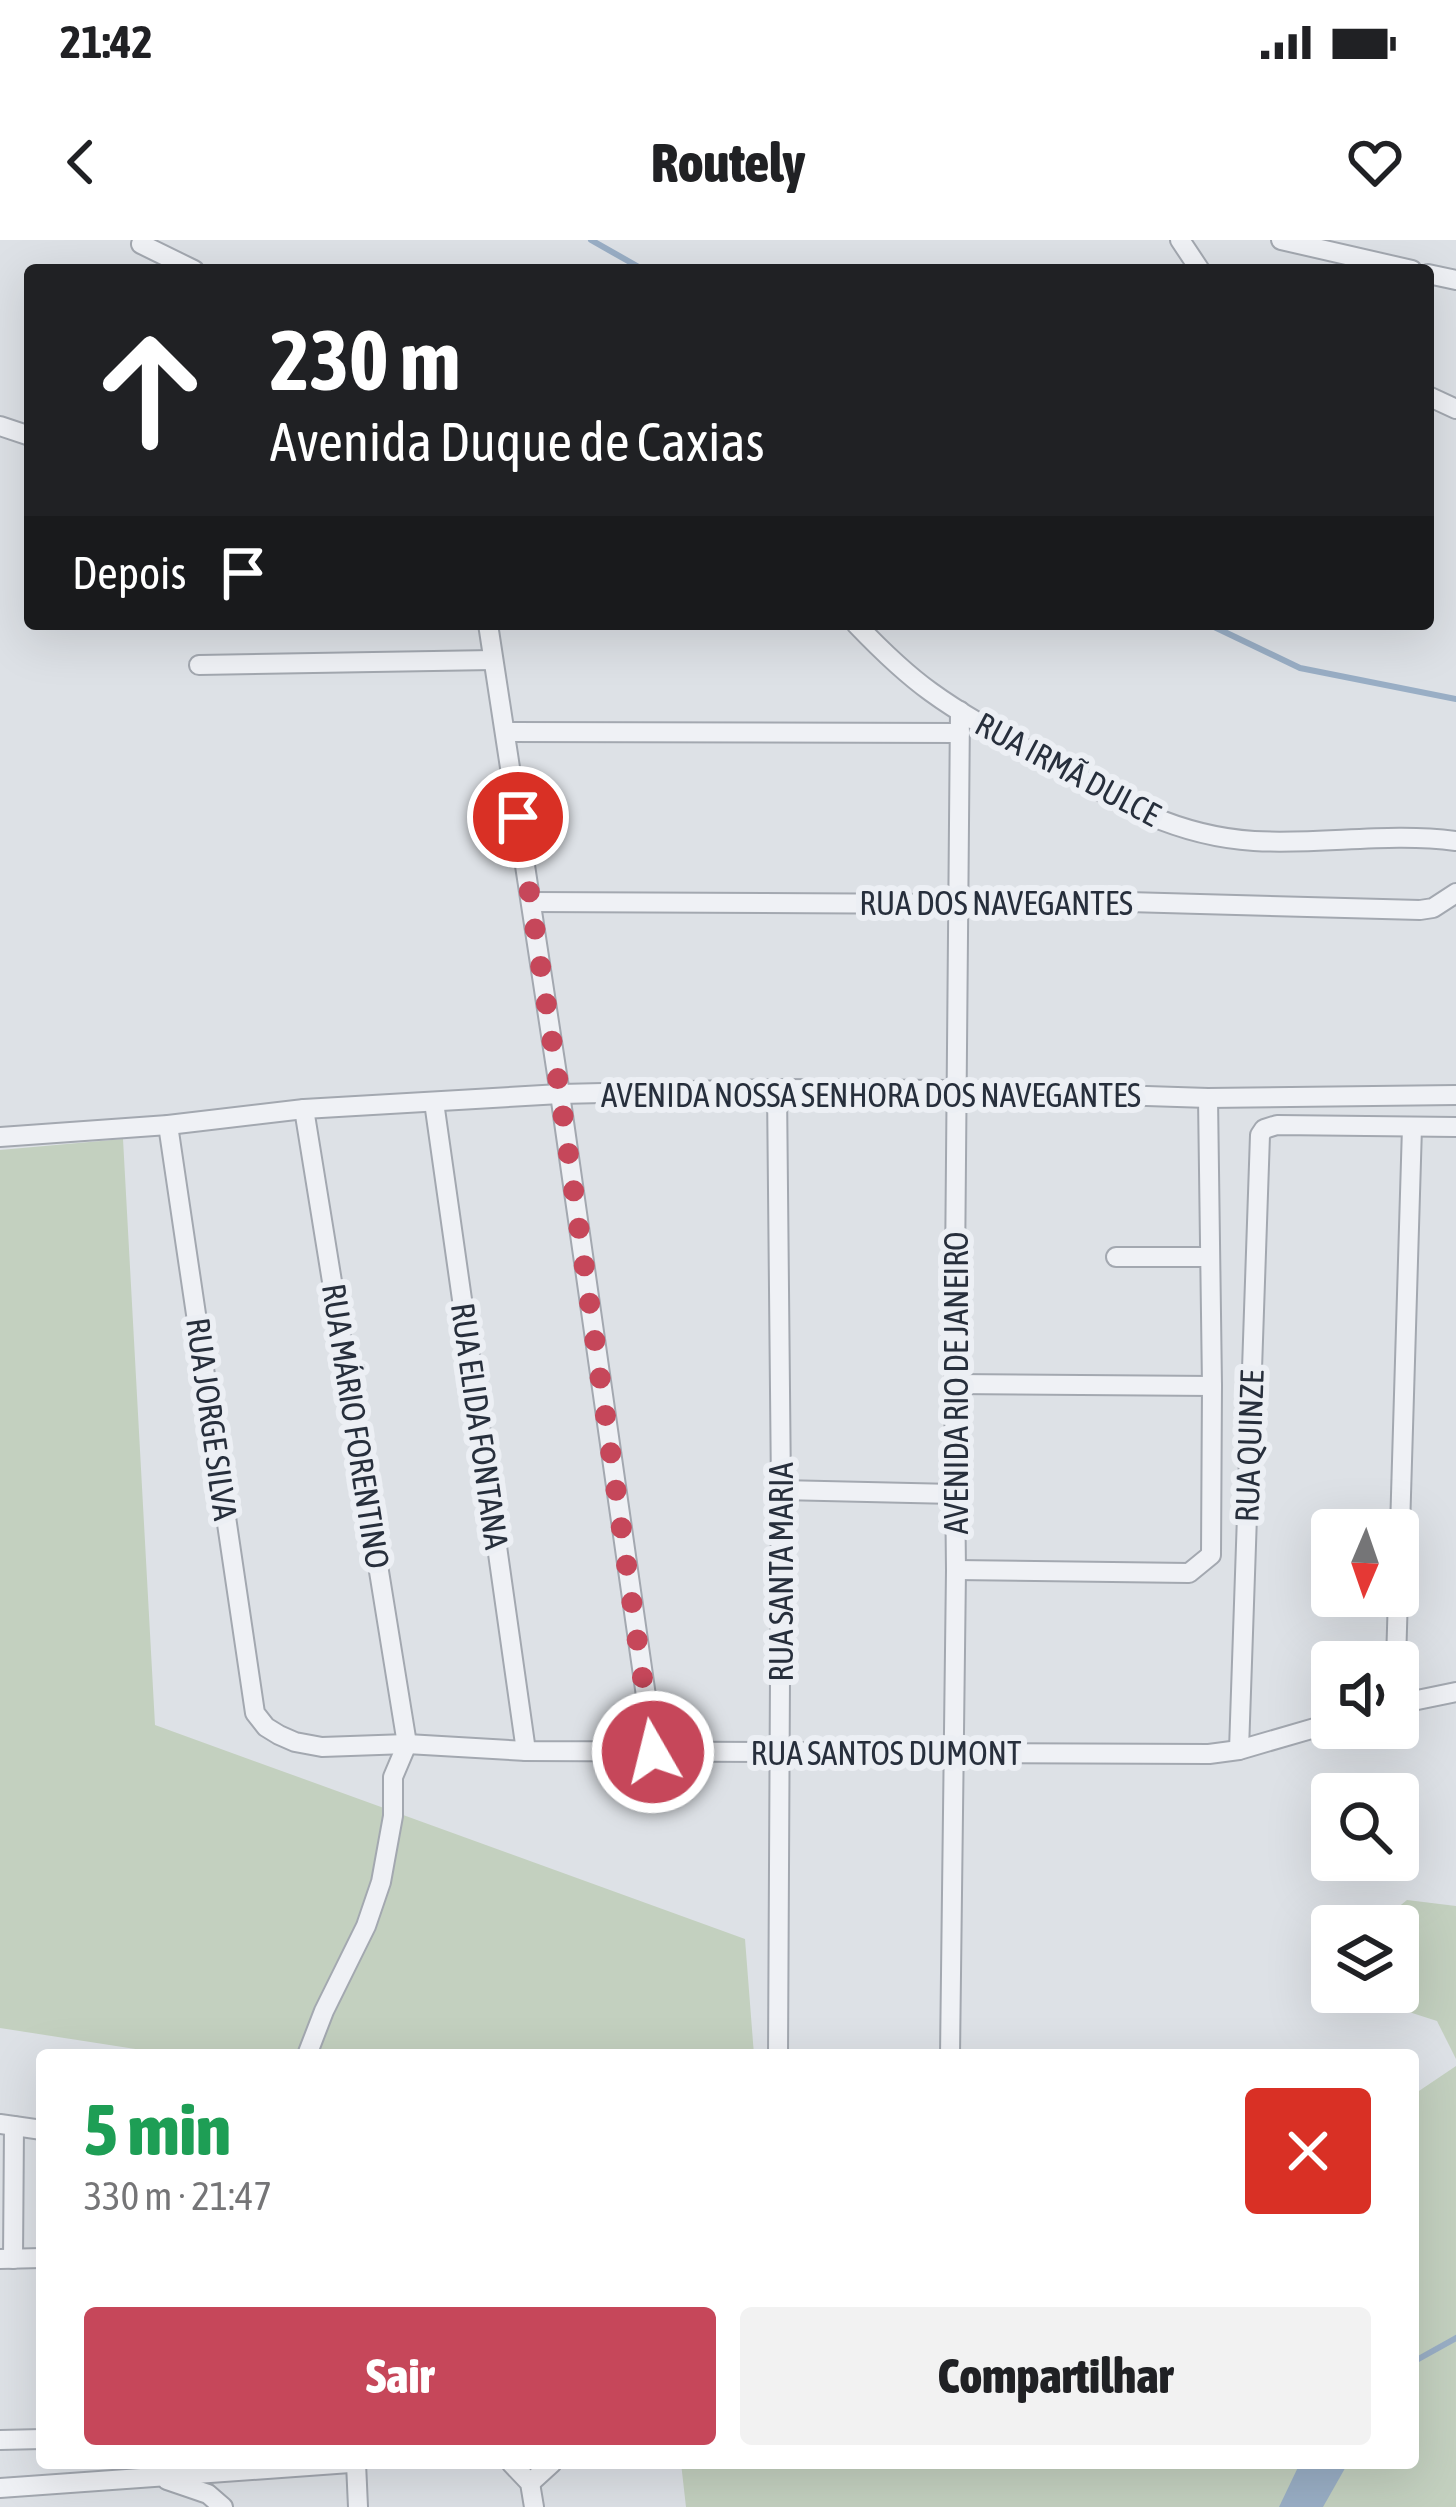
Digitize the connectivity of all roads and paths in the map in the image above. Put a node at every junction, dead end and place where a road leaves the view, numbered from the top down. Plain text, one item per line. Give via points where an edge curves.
1 (1281, 240) edge
2 (142, 244) dead end
3 (182, 264) edge
4 (1386, 264) edge
5 (489, 630) edge
6 (862, 630) edge
7 (493, 660) junction
8 (199, 665) dead end
9 (959, 712) junction
10 (505, 732) junction
11 (960, 733) junction
12 (1456, 841) edge
13 (1456, 892) edge
14 (531, 902) junction
15 (958, 904) junction
16 (777, 1089) junction
17 (958, 1090) junction
18 (560, 1094) junction
19 (1456, 1095) edge
20 (1208, 1098) junction
21 (434, 1102) junction
22 (304, 1109) junction
23 (168, 1125) junction
24 (1412, 1127) junction
25 (1456, 1127) edge
26 (0, 1137) edge
27 (1210, 1256) junction
28 (1116, 1257) dead end
29 (954, 1384) junction
30 (1213, 1386) junction
31 (781, 1490) junction
32 (954, 1494) junction
33 (956, 1570) junction
34 (1397, 1641) edge
35 (1456, 1692) edge
36 (1419, 1700) edge
37 (255, 1713) joint
38 (1311, 1729) edge
39 (406, 1744) junction
40 (1239, 1750) junction
41 (526, 1751) junction
42 (653, 1752) junction
43 (781, 1752) junction
44 (954, 1754) junction
45 (310, 2049) edge
46 (778, 2049) edge
47 (950, 2049) edge
48 (7, 2125) edge
49 (7, 2259) edge
50 (36, 2439) edge
51 (0, 2440) edge
52 (269, 2469) edge
53 (354, 2469) edge
54 (517, 2469) edge
55 (545, 2469) edge
56 (157, 2477) junction
57 (530, 2483) junction
58 (0, 2488) edge
59 (223, 2507) edge
60 (358, 2507) edge
61 (534, 2507) edge

1 - 4 street
2 - 3 street
5 - 7 street
6 - 9 street, RUA IRMÃ DULCE
7 - 8 street
7 - 10 street
9 - 11 street, AVENIDA RIO DE JANEIRO
9 - 12 street, RUA IRMÃ DULCE via 1180,827 1251,841
10 - 11 street
10 - 14 street
11 - 15 street, AVENIDA RIO DE JANEIRO
13 - 15 street, RUA DOS NAVEGANTES via 1420,910
14 - 15 street, RUA DOS NAVEGANTES
14 - 18 street
15 - 17 street, AVENIDA RIO DE JANEIRO
16 - 17 street, AVENIDA NOSSA SENHORA DOS NAVEGANTES
16 - 18 street, AVENIDA NOSSA SENHORA DOS NAVEGANTES
16 - 31 street, RUA SANTA MARIA
17 - 20 street, AVENIDA NOSSA SENHORA DOS NAVEGANTES
17 - 29 street, AVENIDA RIO DE JANEIRO
18 - 21 street, AVENIDA NOSSA SENHORA DOS NAVEGANTES
18 - 42 street
19 - 20 street, AVENIDA NOSSA SENHORA DOS NAVEGANTES
20 - 27 street
21 - 22 street, AVENIDA NOSSA SENHORA DOS NAVEGANTES
21 - 41 street, RUA ELIDA FONTANA
22 - 23 street, AVENIDA NOSSA SENHORA DOS NAVEGANTES
22 - 39 street, RUA MÁRIO FORENTINO
23 - 26 street, AVENIDA NOSSA SENHORA DOS NAVEGANTES
23 - 37 street, RUA JORGE SILVA
24 - 25 street
24 - 34 street
24 - 40 street, RUA QUINZE via 1277,1125 1258,1142
27 - 28 street
27 - 30 street
29 - 30 street
29 - 32 street, AVENIDA RIO DE JANEIRO
30 - 33 street via 1211,1555 1189,1573
31 - 32 street
31 - 43 street, RUA SANTA MARIA
32 - 33 street, AVENIDA RIO DE JANEIRO
33 - 44 street, AVENIDA RIO DE JANEIRO
35 - 36 street
37 - 39 street, RUA SANTOS DUMONT via 295,1742
38 - 40 street, RUA SANTOS DUMONT
39 - 41 street, RUA SANTOS DUMONT
39 - 45 street via 393,1777 380,1882
40 - 44 street, RUA SANTOS DUMONT
41 - 42 street, RUA SANTOS DUMONT
42 - 43 street, RUA SANTOS DUMONT
43 - 44 street, RUA SANTOS DUMONT
43 - 46 street, RUA SANTA MARIA
44 - 47 street, AVENIDA RIO DE JANEIRO
48 - 49 street
50 - 51 street
52 - 56 street
53 - 60 street
54 - 57 street
55 - 57 street
56 - 58 street
56 - 59 street
57 - 61 street

